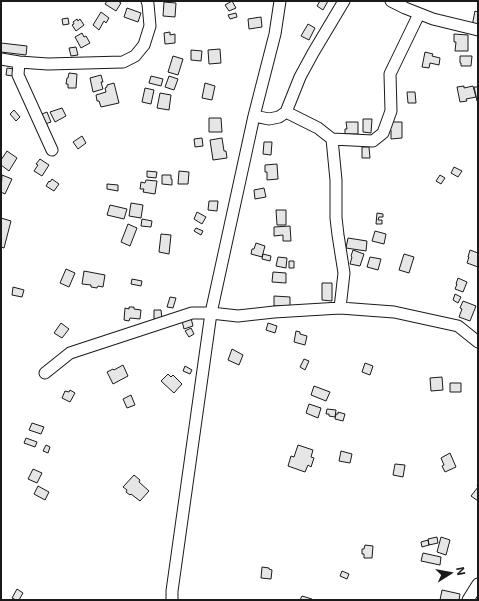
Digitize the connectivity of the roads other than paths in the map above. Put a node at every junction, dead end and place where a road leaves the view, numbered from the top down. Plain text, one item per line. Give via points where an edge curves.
1 (147, 1) edge
2 (280, 1) edge
3 (344, 1) edge
4 (391, 1) edge
5 (419, 14) junction
6 (478, 30) edge
7 (1, 59) edge
8 (20, 62) junction
9 (286, 112) junction
10 (254, 116) junction
11 (332, 139) junction
12 (52, 150) dead end
13 (340, 308) junction
14 (211, 313) junction
15 (478, 342) edge
16 (45, 373) dead end
17 (478, 584) edge
18 (172, 600) edge
19 (468, 600) edge

1 - 8 street via 150,26 144,45 135,56 123,62
2 - 10 street via 275,34
3 - 9 street via 300,77
4 - 5 street
5 - 6 street
5 - 11 street via 390,74 391,111 383,133 373,141
7 - 8 street
8 - 12 street via 18,75
9 - 10 street via 269,119
9 - 11 street via 318,128
10 - 14 street
11 - 13 street via 336,218 344,273
13 - 14 street via 238,316
13 - 15 street via 394,312 458,326
14 - 16 street via 192,313 70,353
14 - 18 street
17 - 19 street

